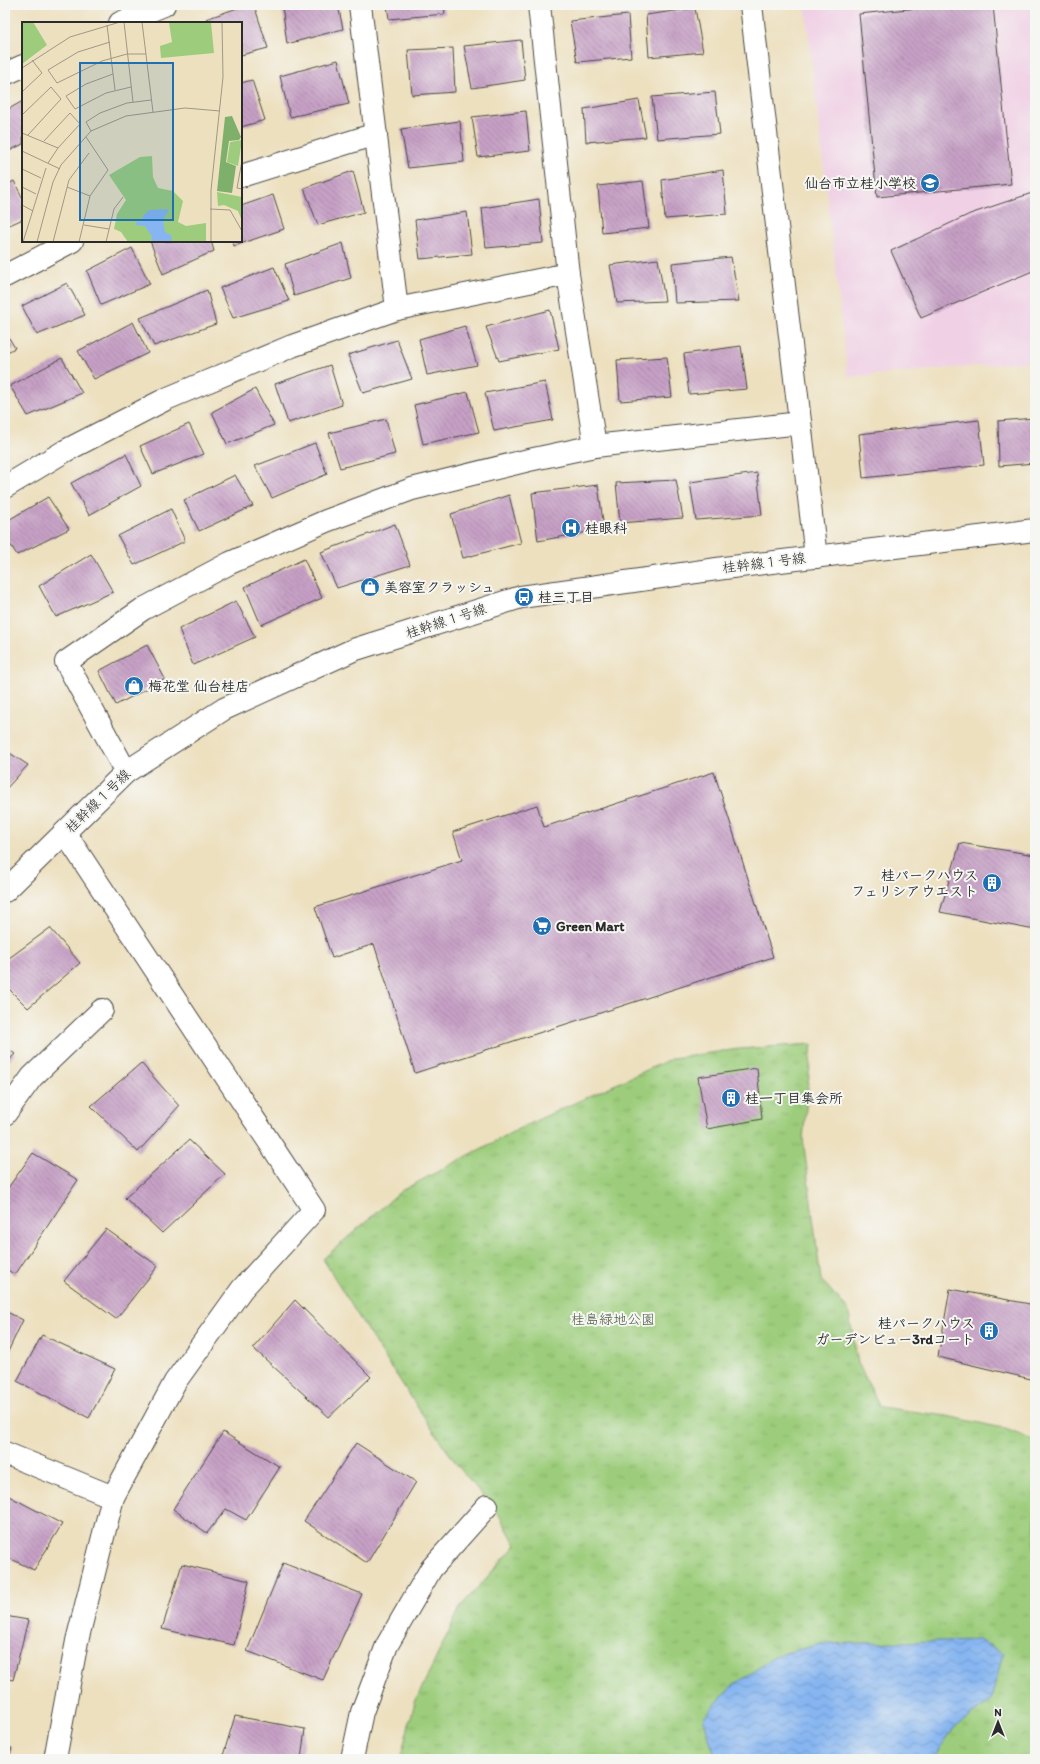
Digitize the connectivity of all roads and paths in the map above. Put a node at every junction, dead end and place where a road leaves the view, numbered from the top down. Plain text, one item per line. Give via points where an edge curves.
1 (164, 5) edge
2 (360, 5) edge
3 (539, 5) edge
4 (751, 5) edge
5 (122, 22) edge
6 (22, 66) edge
7 (5, 74) edge
8 (376, 134) junction
9 (242, 176) edge
10 (70, 242) edge
11 (568, 274) junction
12 (5, 276) edge
13 (397, 309) junction
14 (800, 423) junction
15 (595, 446) junction
16 (5, 487) edge
17 (1035, 530) edge
18 (816, 557) junction
19 (126, 772) junction
20 (65, 833) junction
21 (5, 891) edge
22 (102, 1010) dead end
23 (5, 1114) edge
24 (5, 1454) edge
25 (113, 1497) junction
26 (487, 1506) dead end
27 (55, 1759) edge
28 (352, 1759) edge

1 - 5 street
2 - 8 street
3 - 11 street
4 - 14 street
6 - 7 street
8 - 9 street
8 - 13 street
10 - 12 street
11 - 13 street
11 - 15 street
13 - 16 street via 292,346 166,399 65,451
14 - 15 street
14 - 18 street
15 - 19 street via 412,489 326,521 230,563 143,609 72,657 66,662
17 - 18 street, 桂幹線１号線
18 - 19 street, 桂幹線１号線 via 521,597 353,650 224,709
19 - 20 street, 桂幹線１号線
20 - 21 street, 桂幹線１号線
20 - 25 street via 314,1210 242,1289 175,1382
22 - 23 street via 32,1077
24 - 25 street
25 - 27 street via 77,1641
26 - 28 street via 431,1569 387,1645 362,1712

